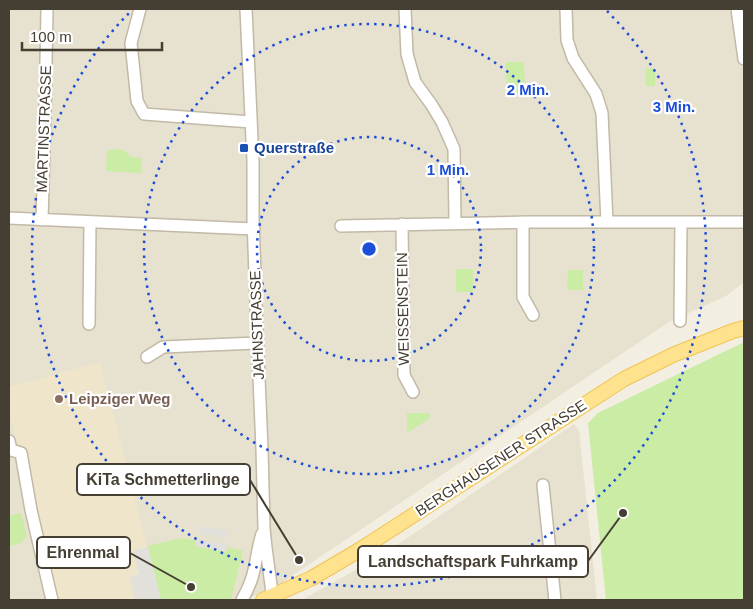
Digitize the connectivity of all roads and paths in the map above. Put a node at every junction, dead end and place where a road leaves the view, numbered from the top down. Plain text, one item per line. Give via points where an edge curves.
1 (48, 9) edge
2 (140, 9) edge
3 (246, 9) edge
4 (405, 9) edge
5 (566, 9) edge
6 (737, 9) edge
7 (744, 60) edge
8 (251, 122) junction
9 (9, 218) edge
10 (42, 220) junction
11 (90, 222) junction
12 (523, 222) junction
13 (607, 222) junction
14 (681, 222) junction
15 (744, 222) edge
16 (455, 223) junction
17 (402, 224) junction
18 (341, 226) dead end
19 (254, 228) junction
20 (533, 316) dead end
21 (680, 320) dead end
22 (88, 324) dead end
23 (744, 328) edge
24 (258, 343) junction
25 (147, 357) dead end
26 (413, 392) dead end
27 (9, 441) edge
28 (543, 484) dead end
29 (264, 528) junction
30 (269, 599) edge
31 (52, 600) edge
32 (242, 600) edge
33 (554, 600) edge

1 - 10 street, MARTINSTRASSE
2 - 8 street via 131,43 137,101 144,114
3 - 8 street, JAHNSTRASSE
4 - 16 street via 407,54 415,82 442,122 454,148
5 - 13 street via 567,40 573,58 596,94 602,113
6 - 7 street
8 - 19 street, JAHNSTRASSE
9 - 10 street
10 - 11 street
11 - 19 street
11 - 22 street
12 - 13 street
12 - 16 street
12 - 20 street via 523,297
13 - 14 street
14 - 15 street
14 - 21 street
16 - 17 street
17 - 18 street
17 - 26 street, WEISSENSTEIN via 404,375
19 - 24 street, JAHNSTRASSE
23 - 30 main road, BERGHAUSENER STRASSE via 675,354 624,379 360,549
24 - 25 street via 163,347
24 - 29 street, JAHNSTRASSE
27 - 31 street via 11,450 21,453
28 - 33 street
29 - 30 street, JAHNSTRASSE
29 - 32 street, JAHNSTRASSE via 254,572

